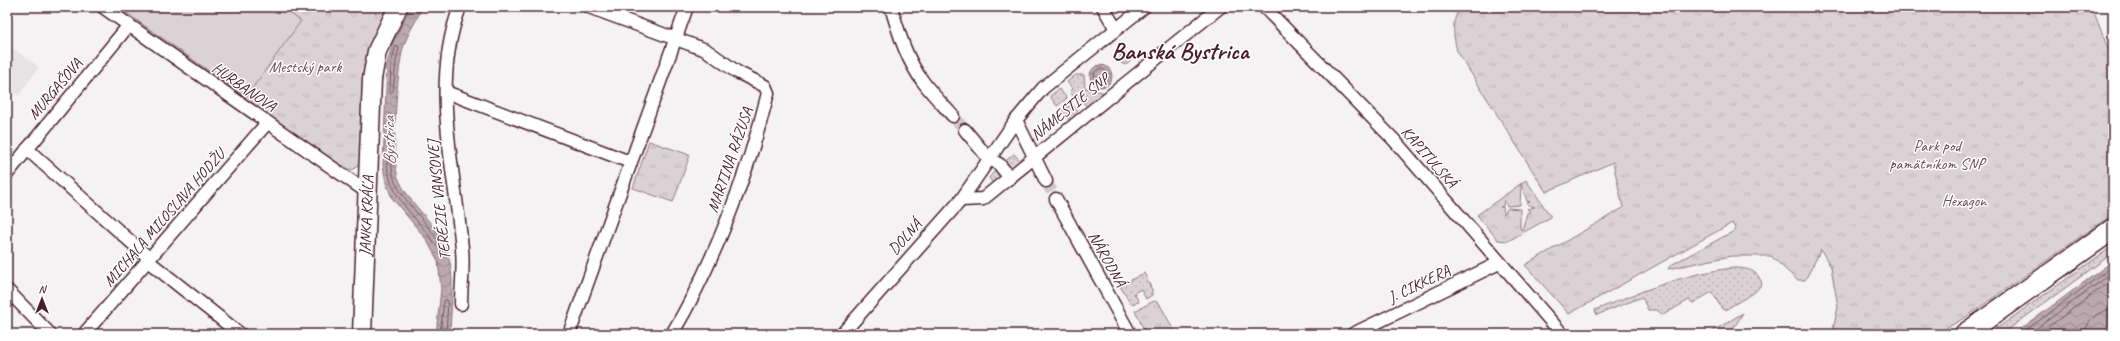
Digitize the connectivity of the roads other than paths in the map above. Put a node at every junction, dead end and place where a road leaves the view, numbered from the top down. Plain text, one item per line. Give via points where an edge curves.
1 (103, 7) edge
2 (398, 7) edge
3 (460, 7) edge
4 (589, 7) edge
5 (687, 7) edge
6 (891, 7) edge
7 (1103, 7) edge
8 (1144, 7) edge
9 (1220, 7) edge
10 (1264, 7) edge
11 (129, 26) junction
12 (1116, 29) junction
13 (676, 39) junction
14 (446, 92) junction
15 (953, 116) tunnel mouth
16 (1016, 120) junction
17 (267, 122) junction
18 (965, 130) tunnel mouth
19 (27, 148) junction
20 (1035, 157) junction
21 (989, 159) junction
22 (630, 162) junction
23 (7, 174) edge
24 (1010, 178) junction
25 (1046, 180) tunnel mouth
26 (367, 192) junction
27 (1056, 199) tunnel mouth
28 (960, 200) junction
29 (2113, 229) edge
30 (149, 260) junction
31 (1499, 263) junction
32 (7, 290) edge
33 (461, 304) dead end
34 (50, 334) edge
35 (84, 334) edge
36 (240, 334) edge
37 (362, 334) edge
38 (569, 334) edge
39 (672, 334) edge
40 (842, 334) edge
41 (1130, 334) edge
42 (1353, 334) edge
43 (1562, 334) edge
44 (1965, 334) edge

1 - 11 street, HURBANOVA
2 - 26 street, JANKA KRÁĽA via 374,66
3 - 14 street, TERÉZIE VANSOVEJ via 447,54
4 - 13 street, MARTINA RÁZUSA
5 - 13 street
6 - 15 street via 910,61 924,83
7 - 12 street
8 - 12 street, NÁMESTIE SNP
9 - 20 street, NÁMESTIE SNP
10 - 31 street, KAPITULSKÁ via 1394,140
11 - 17 street, HURBANOVA
11 - 19 street, MURGAŠOVA
12 - 16 street, NÁMESTIE SNP via 1042,88
13 - 22 street
13 - 39 street, MARTINA RÁZUSA via 708,52 737,72 766,86 768,93 716,246 699,286
14 - 22 street
14 - 33 street, TERÉZIE VANSOVEJ via 448,138 463,251
16 - 20 street, NÁMESTIE SNP
16 - 21 street, NÁMESTIE SNP
17 - 26 street, HURBANOVA
17 - 30 street, MICHALA MILOSLAVA HODŽU
18 - 21 street
19 - 23 street, MURGAŠOVA
19 - 30 street
20 - 24 street, NÁMESTIE SNP
20 - 25 street, NÁMESTIE SNP
21 - 24 street via 999,164
21 - 28 street, DOLNÁ
22 - 38 street
24 - 28 street, NÁMESTIE SNP via 983,199
26 - 37 street, JANKA KRÁĽA
27 - 41 street, NÁRODNÁ
28 - 40 street, DOLNÁ
29 - 44 main road
30 - 35 street, MICHALA MILOSLAVA HODŽU
30 - 36 street
31 - 42 street, J. CIKKERA
31 - 43 street, KAPITULSKÁ
32 - 34 street

